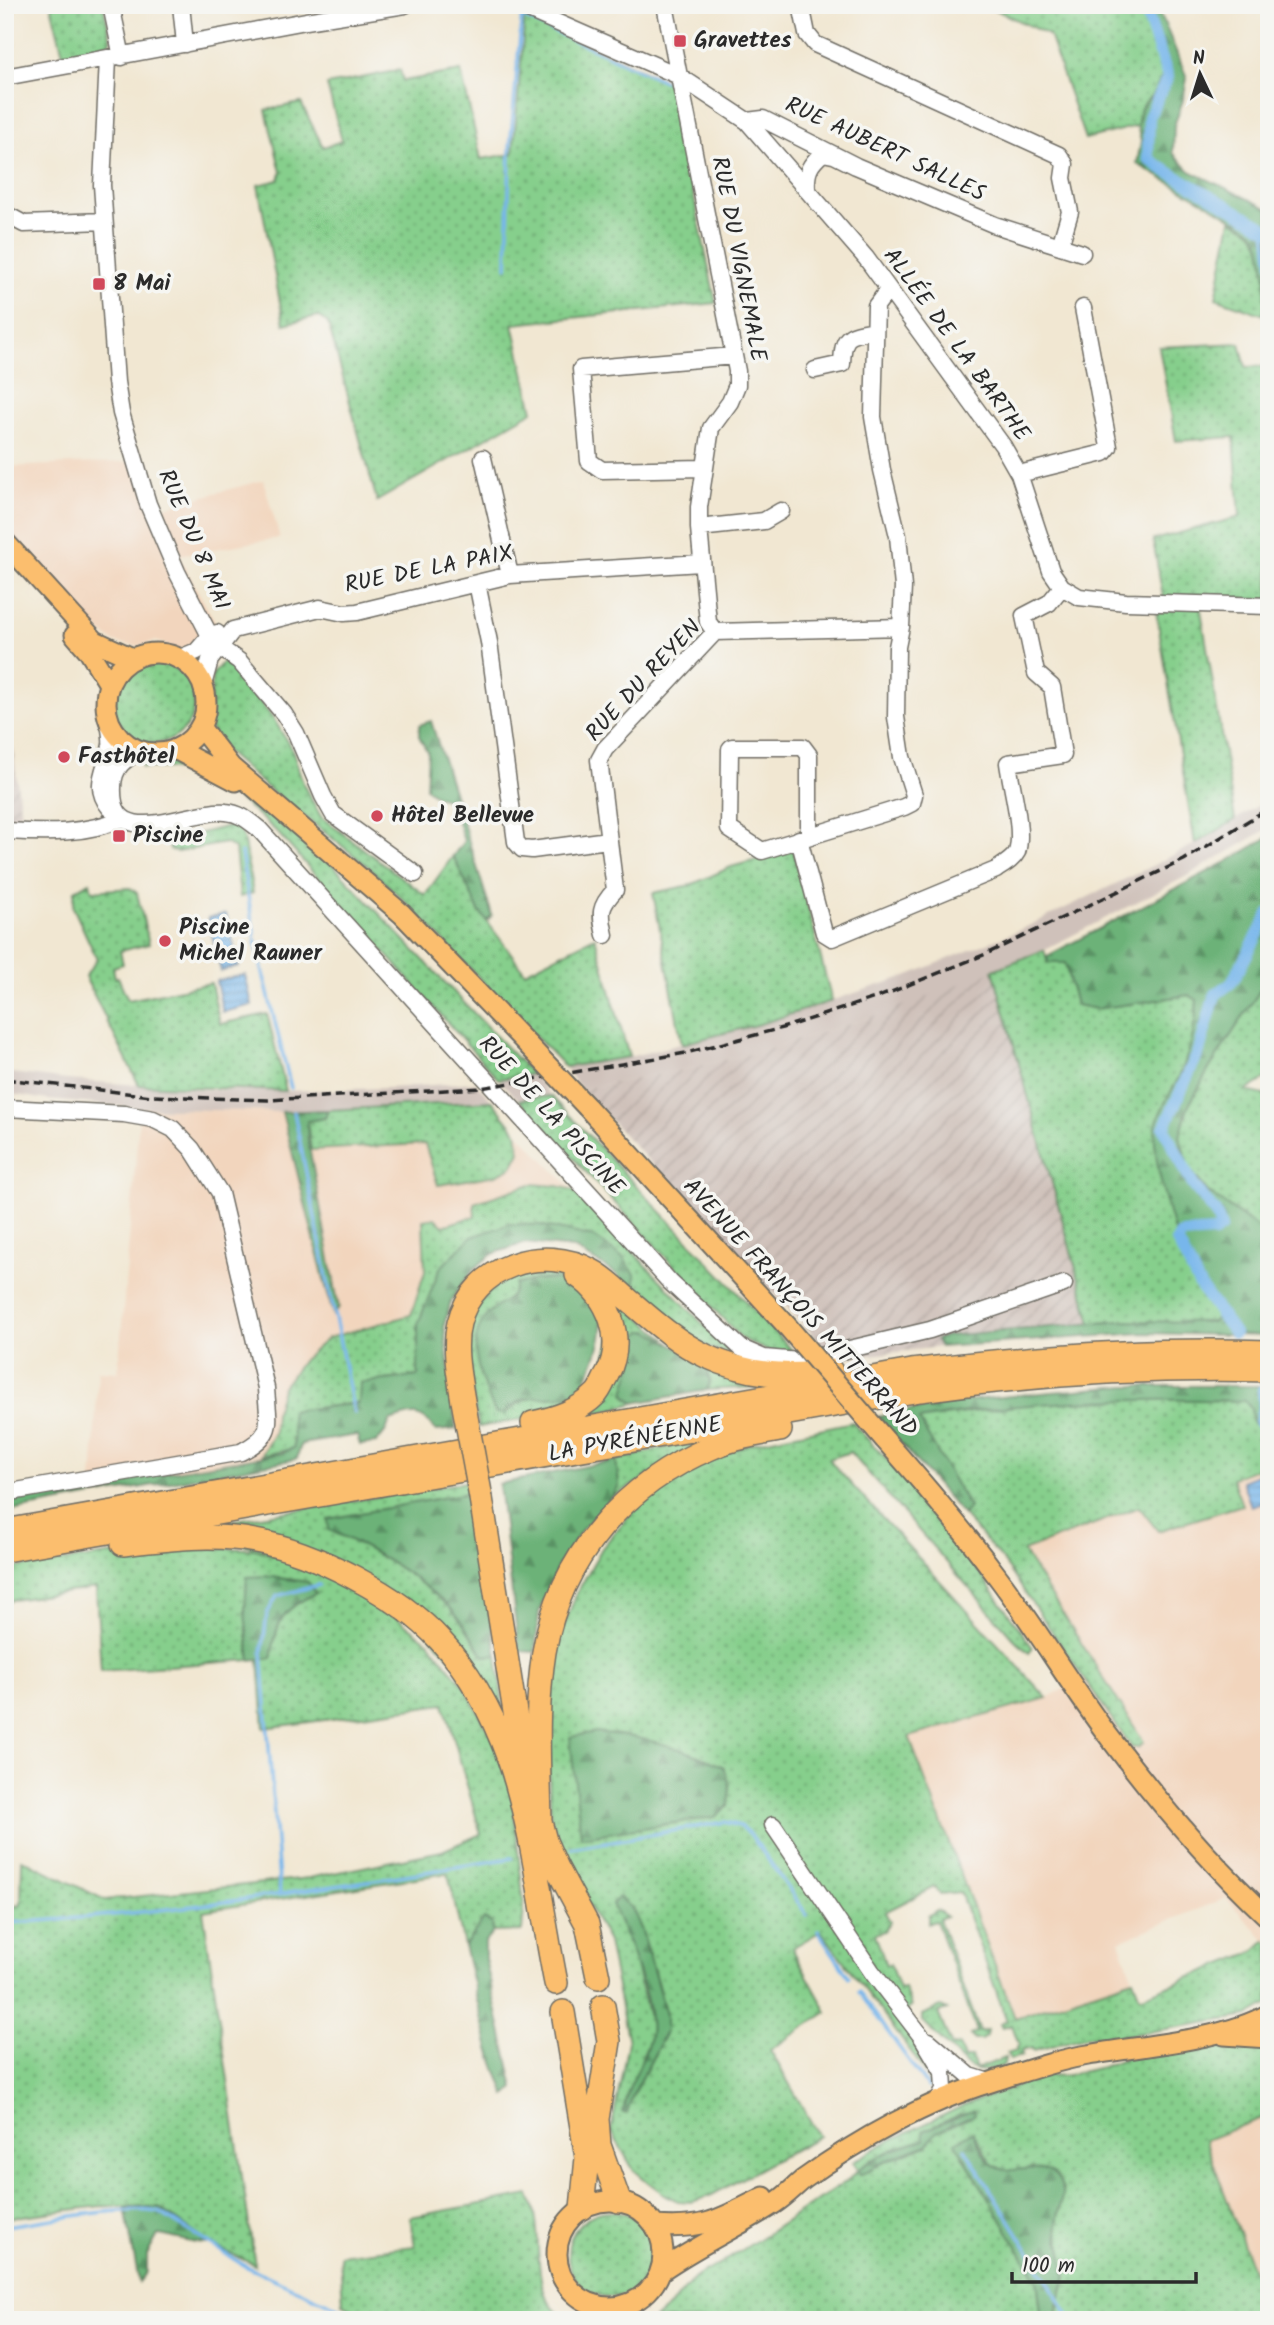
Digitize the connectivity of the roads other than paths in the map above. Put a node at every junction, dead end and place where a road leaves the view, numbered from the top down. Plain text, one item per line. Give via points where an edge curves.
1 (111, 5) edge
2 (181, 5) edge
3 (405, 5) edge
4 (517, 5) edge
5 (665, 5) edge
6 (801, 5) edge
7 (305, 13) edge
8 (185, 44) junction
9 (115, 58) junction
10 (679, 76) junction
11 (5, 77) edge
12 (747, 121) junction
13 (833, 155) junction
14 (807, 188) junction
15 (9, 216) dead end
16 (104, 221) junction
17 (1060, 246) junction
18 (1082, 253) dead end
19 (888, 290) junction
20 (1083, 307) dead end
21 (875, 330) junction
22 (734, 356) junction
23 (816, 370) dead end
24 (483, 458) dead end
25 (704, 468) junction
26 (1018, 474) junction
27 (781, 511) dead end
28 (699, 528) junction
29 (5, 542) edge
30 (5, 559) edge
31 (701, 563) junction
32 (510, 575) junction
33 (477, 583) junction
34 (1062, 587) junction
35 (1269, 607) edge
36 (901, 627) junction
37 (715, 632) junction
38 (215, 642) junction
39 (132, 658) junction
40 (180, 658) junction
41 (109, 684) junction
42 (203, 685) junction
43 (109, 723) junction
44 (200, 727) junction
45 (176, 749) junction
46 (141, 751) junction
47 (100, 784) junction
48 (270, 802) junction
49 (119, 814) junction
50 (5, 831) edge
51 (44, 833) junction
52 (804, 838) junction
53 (608, 840) junction
54 (415, 874) dead end
55 (605, 935) dead end
56 (5, 1108) edge
57 (547, 1259) junction
58 (1064, 1284) dead end
59 (1269, 1352) edge
60 (1269, 1370) edge
61 (912, 1371) junction
62 (880, 1397) junction
63 (433, 1454) junction
64 (5, 1493) edge
65 (10, 1543) edge
66 (533, 1821) junction
67 (773, 1825) dead end
68 (1241, 1892) junction
69 (1269, 1918) edge
70 (1269, 1930) edge
71 (598, 1977) dead end
72 (556, 1983) dead end
73 (603, 2006) dead end
74 (562, 2012) dead end
75 (1269, 2014) edge
76 (1213, 2034) junction
77 (922, 2037) junction
78 (1269, 2038) edge
79 (989, 2082) junction
80 (937, 2103) junction
81 (804, 2180) junction
82 (619, 2201) junction
83 (582, 2208) junction
84 (656, 2226) junction
85 (662, 2270) junction

1 - 9 street, RUE DU 8 MAI
2 - 8 street
3 - 7 street
4 - 10 street, RUE AUBERT SALLES
5 - 10 street, RUE DU VIGNEMALE
6 - 17 street via 807,34 815,44 1059,155 1065,163 1063,178 1070,212
7 - 8 street
8 - 9 street
9 - 11 street
9 - 16 street, RUE DU 8 MAI via 102,185
10 - 12 street, RUE AUBERT SALLES
10 - 22 street, RUE DU VIGNEMALE
12 - 13 street, RUE AUBERT SALLES via 763,119
12 - 14 street, ALLÉE DE LA BARTHE
13 - 14 street via 823,153 813,162 806,173
13 - 17 street, RUE AUBERT SALLES via 995,226
14 - 19 street, ALLÉE DE LA BARTHE
15 - 16 street via 24,224
16 - 38 street, RUE DU 8 MAI via 121,413 148,504 177,572
17 - 18 street, RUE AUBERT SALLES
19 - 21 street via 876,306
19 - 26 street, ALLÉE DE LA BARTHE via 1003,446
20 - 26 street via 1109,447 1091,457
21 - 23 street via 852,335 843,345 842,364
21 - 36 street via 873,416 898,536
22 - 25 street, RUE DU VIGNEMALE via 737,386 711,428
22 - 25 street via 581,369 589,461 602,470
24 - 32 street
25 - 28 street, RUE DU VIGNEMALE
26 - 34 street, ALLÉE DE LA BARTHE via 1051,571
27 - 28 street via 764,522
28 - 31 street, RUE DU VIGNEMALE
29 - 39 main road via 95,641
30 - 41 main road via 88,650
31 - 32 street, RUE DE LA PAIX
31 - 37 street, RUE DU VIGNEMALE via 708,622
32 - 33 street, RUE DE LA PAIX
33 - 38 street, RUE DE LA PAIX via 357,612 320,607 223,629
33 - 53 street via 516,842 522,849 532,850
34 - 35 street via 1079,597 1126,602
34 - 52 street via 1049,603 1024,616 1036,673 1052,687 1063,755 1008,764 1019,834 1017,853 1008,863 832,939 824,933
36 - 37 street, RUE DU REYEN
36 - 52 street via 896,717 914,794 912,803
37 - 53 street, RUE DU REYEN via 599,760
38 - 40 street
38 - 42 street
38 - 54 street, RUE DU 8 MAI via 239,661 284,714 333,814
39 - 40 main road via 156,653
39 - 41 main road
40 - 42 main road
41 - 43 main road
42 - 44 main road via 205,713
43 - 46 main road via 122,740
43 - 47 street via 112,743
44 - 45 main road
44 - 48 main road, AVENUE FRANÇOIS MITTERRAND via 232,767
45 - 46 main road
45 - 48 main road, AVENUE FRANÇOIS MITTERRAND
46 - 49 street via 123,760 115,774 112,785
47 - 49 street via 108,807
47 - 51 street via 98,812 91,820
48 - 68 main road, AVENUE FRANÇOIS MITTERRAND, bridge via 402,914 787,1326 942,1505 1149,1789
49 - 51 street via 93,828
49 - 58 street, RUE DE LA PISCINE via 144,825 224,811 238,814 259,829 670,1282 741,1348 764,1358 799,1360 930,1330
50 - 51 street
52 - 52 street via 762,851 729,829 730,750 735,746 807,750
53 - 55 street, RUE DU REYEN via 615,890 602,906
56 - 64 street via 153,1119 173,1129 192,1149 220,1193 266,1388 268,1417 260,1443 242,1452
57 - 61 highway via 595,1272 666,1332 705,1356 747,1372 807,1375 876,1365
57 - 63 highway via 588,1283 614,1325 611,1367 597,1392 555,1419 454,1440
57 - 66 highway, bridge via 516,1263 485,1280 466,1303 457,1336 463,1401
59 - 61 highway, LA PYRÉNÉENNE via 1110,1352
60 - 62 highway, LA PYRÉNÉENNE via 1112,1370 995,1380
61 - 63 highway, LA PYRÉNÉENNE
62 - 65 highway, LA PYRÉNÉENNE
62 - 66 highway via 839,1418 715,1446 646,1485 609,1516 576,1561 551,1623 538,1713
63 - 65 highway, LA PYRÉNÉENNE
65 - 66 highway via 40,1554 163,1539 254,1540 345,1572 394,1602 440,1639 470,1679 495,1725
66 - 71 highway via 587,1924
66 - 72 highway
67 - 77 street via 872,1972
68 - 69 main road, AVENUE FRANÇOIS MITTERRAND
68 - 70 main road, AVENUE FRANÇOIS MITTERRAND
73 - 82 highway via 609,2041 597,2119 598,2145
74 - 83 highway via 587,2158
75 - 76 main road
76 - 78 main road
76 - 79 main road via 1066,2059
77 - 79 street via 970,2076
77 - 80 street via 943,2072 944,2089
79 - 80 main road
80 - 81 main road
81 - 84 main road via 716,2221 692,2227
81 - 85 main road via 733,2230 695,2247
82 - 83 main road
82 - 84 main road via 642,2210
83 - 85 main road via 562,2231 556,2249 559,2272 573,2293 594,2305 618,2307 649,2291
84 - 85 main road via 663,2248

